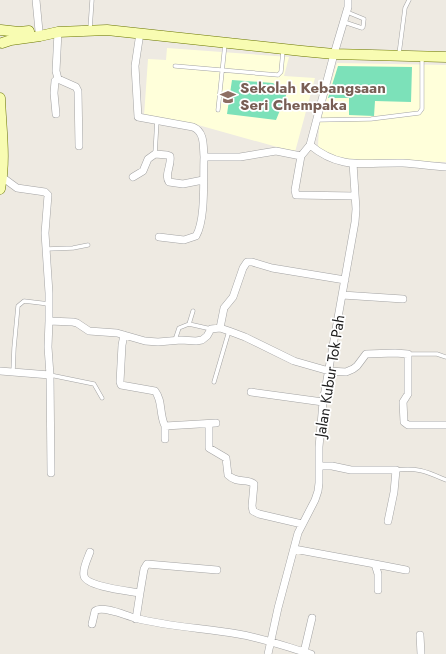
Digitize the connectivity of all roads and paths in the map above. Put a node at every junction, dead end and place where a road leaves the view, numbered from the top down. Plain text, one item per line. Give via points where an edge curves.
1 (36, 0) edge
2 (92, 0) edge
3 (348, 0) edge
4 (408, 0) edge
5 (347, 12) junction
6 (344, 22) junction
7 (1, 30) edge
8 (90, 30) junction
9 (40, 31) junction
10 (58, 32) junction
11 (140, 33) junction
12 (225, 43) junction
13 (1, 45) edge
14 (283, 49) junction
15 (334, 54) junction
16 (399, 56) junction
17 (422, 56) junction
18 (446, 57) edge
19 (175, 66) dead end
20 (222, 70) junction
21 (58, 79) junction
22 (0, 100) edge
23 (218, 110) dead end
24 (56, 114) dead end
25 (157, 120) junction
26 (316, 120) junction
27 (1, 126) edge
28 (310, 145) junction
29 (79, 146) dead end
30 (2, 154) edge
31 (155, 154) junction
32 (301, 156) junction
33 (204, 157) junction
34 (354, 163) junction
35 (446, 167) edge
36 (2, 177) junction
37 (133, 177) dead end
38 (204, 180) junction
39 (0, 189) edge
40 (355, 196) junction
41 (159, 237) dead end
42 (88, 245) dead end
43 (45, 249) junction
44 (345, 280) junction
45 (342, 295) junction
46 (403, 298) dead end
47 (49, 304) junction
48 (193, 311) dead end
49 (48, 321) junction
50 (189, 324) junction
51 (220, 328) junction
52 (211, 329) junction
53 (229, 331) junction
54 (124, 335) junction
55 (175, 340) junction
56 (408, 354) junction
57 (446, 357) edge
58 (0, 371) edge
59 (329, 371) junction
60 (13, 372) junction
61 (50, 375) junction
62 (214, 382) dead end
63 (251, 392) dead end
64 (102, 398) dead end
65 (323, 402) junction
66 (446, 425) edge
67 (165, 426) junction
68 (165, 439) dead end
69 (319, 466) junction
70 (396, 470) junction
71 (51, 473) dead end
72 (446, 480) edge
73 (388, 521) dead end
74 (302, 524) junction
75 (294, 549) junction
76 (90, 552) dead end
77 (375, 564) junction
78 (217, 570) dead end
79 (406, 570) dead end
80 (378, 590) dead end
81 (140, 593) junction
82 (312, 618) dead end
83 (136, 619) junction
84 (92, 624) dead end
85 (420, 635) dead end
86 (272, 642) junction
87 (304, 652) junction
88 (268, 654) edge
89 (312, 654) edge
90 (421, 654) edge

1 - 9 street
2 - 8 lane
3 - 5 street
4 - 16 lane via 404,11
5 - 6 street
5 - 6 lane via 364,19 363,27
6 - 15 street
7 - 9 main road
7 - 13 main road
8 - 10 main road
8 - 11 main road
9 - 10 main road
10 - 13 main road via 12,40
10 - 21 street
11 - 12 main road
11 - 25 street via 136,66 137,115 140,118
12 - 14 main road
12 - 20 lane
14 - 15 main road
14 - 20 lane via 281,72 278,75
15 - 16 main road
15 - 26 street
16 - 17 main road
17 - 18 main road
17 - 26 lane via 422,110 419,113 372,119
19 - 20 lane
20 - 23 lane
21 - 24 street via 54,86
21 - 29 street via 76,87 78,91
22 - 27 main road
25 - 31 lane
25 - 33 street via 198,128 202,135
26 - 28 street
27 - 30 main road
28 - 32 street
28 - 34 street via 331,159
30 - 36 main road
31 - 37 street via 148,159 144,170
31 - 38 street via 170,156 167,178 169,182 183,184
32 - 33 street via 276,152 240,157
32 - 40 street via 296,195
33 - 38 street
34 - 35 street via 404,163
34 - 40 street, Jalan Kubur Tok Pah
36 - 39 main road
36 - 43 street via 17,188 47,193 49,197
38 - 41 street via 202,216 196,236 184,240
40 - 44 street, Jalan Kubur Tok Pah via 355,222
42 - 43 lane
43 - 47 street
44 - 45 street, Jalan Kubur Tok Pah
44 - 51 street via 248,262 243,268 233,297 224,308
45 - 46 street
45 - 59 street, Jalan Kubur Tok Pah
47 - 49 street
47 - 60 lane via 24,301 18,306
48 - 50 lane
49 - 54 street via 73,322 89,331
49 - 61 street
50 - 52 lane
50 - 55 lane via 179,328
51 - 52 street
51 - 53 street
52 - 55 street via 202,340
53 - 59 street via 294,361
53 - 62 lane
54 - 55 street via 145,341
54 - 67 street via 120,384 124,387 155,391 160,401 161,419
56 - 57 lane via 437,354
56 - 59 street via 366,354 353,369 346,372
56 - 66 street via 408,394 404,402 404,422 408,425
58 - 60 street
59 - 65 street, Jalan Kubur Tok Pah
60 - 61 street
61 - 64 lane via 90,382
61 - 71 street
63 - 65 street
65 - 69 street, Jalan Kubur Tok Pah
67 - 68 street
67 - 74 street via 212,424 209,448 226,458 228,475 235,480 254,484 253,511
69 - 70 street via 351,470
69 - 74 street, Jalan Kubur Tok Pah via 318,491
70 - 72 lane via 424,470
70 - 73 street
74 - 75 street, Jalan Kubur Tok Pah
75 - 77 street
75 - 86 street, Jalan Kubur Tok Pah
76 - 81 street via 84,571 88,582
77 - 79 street
77 - 80 street
78 - 81 street via 147,564
81 - 83 street
82 - 87 street
83 - 84 street via 101,608 95,611
83 - 86 street via 238,634
85 - 90 street
86 - 87 street
86 - 88 street, Jalan Kubur Tok Pah
87 - 89 street

